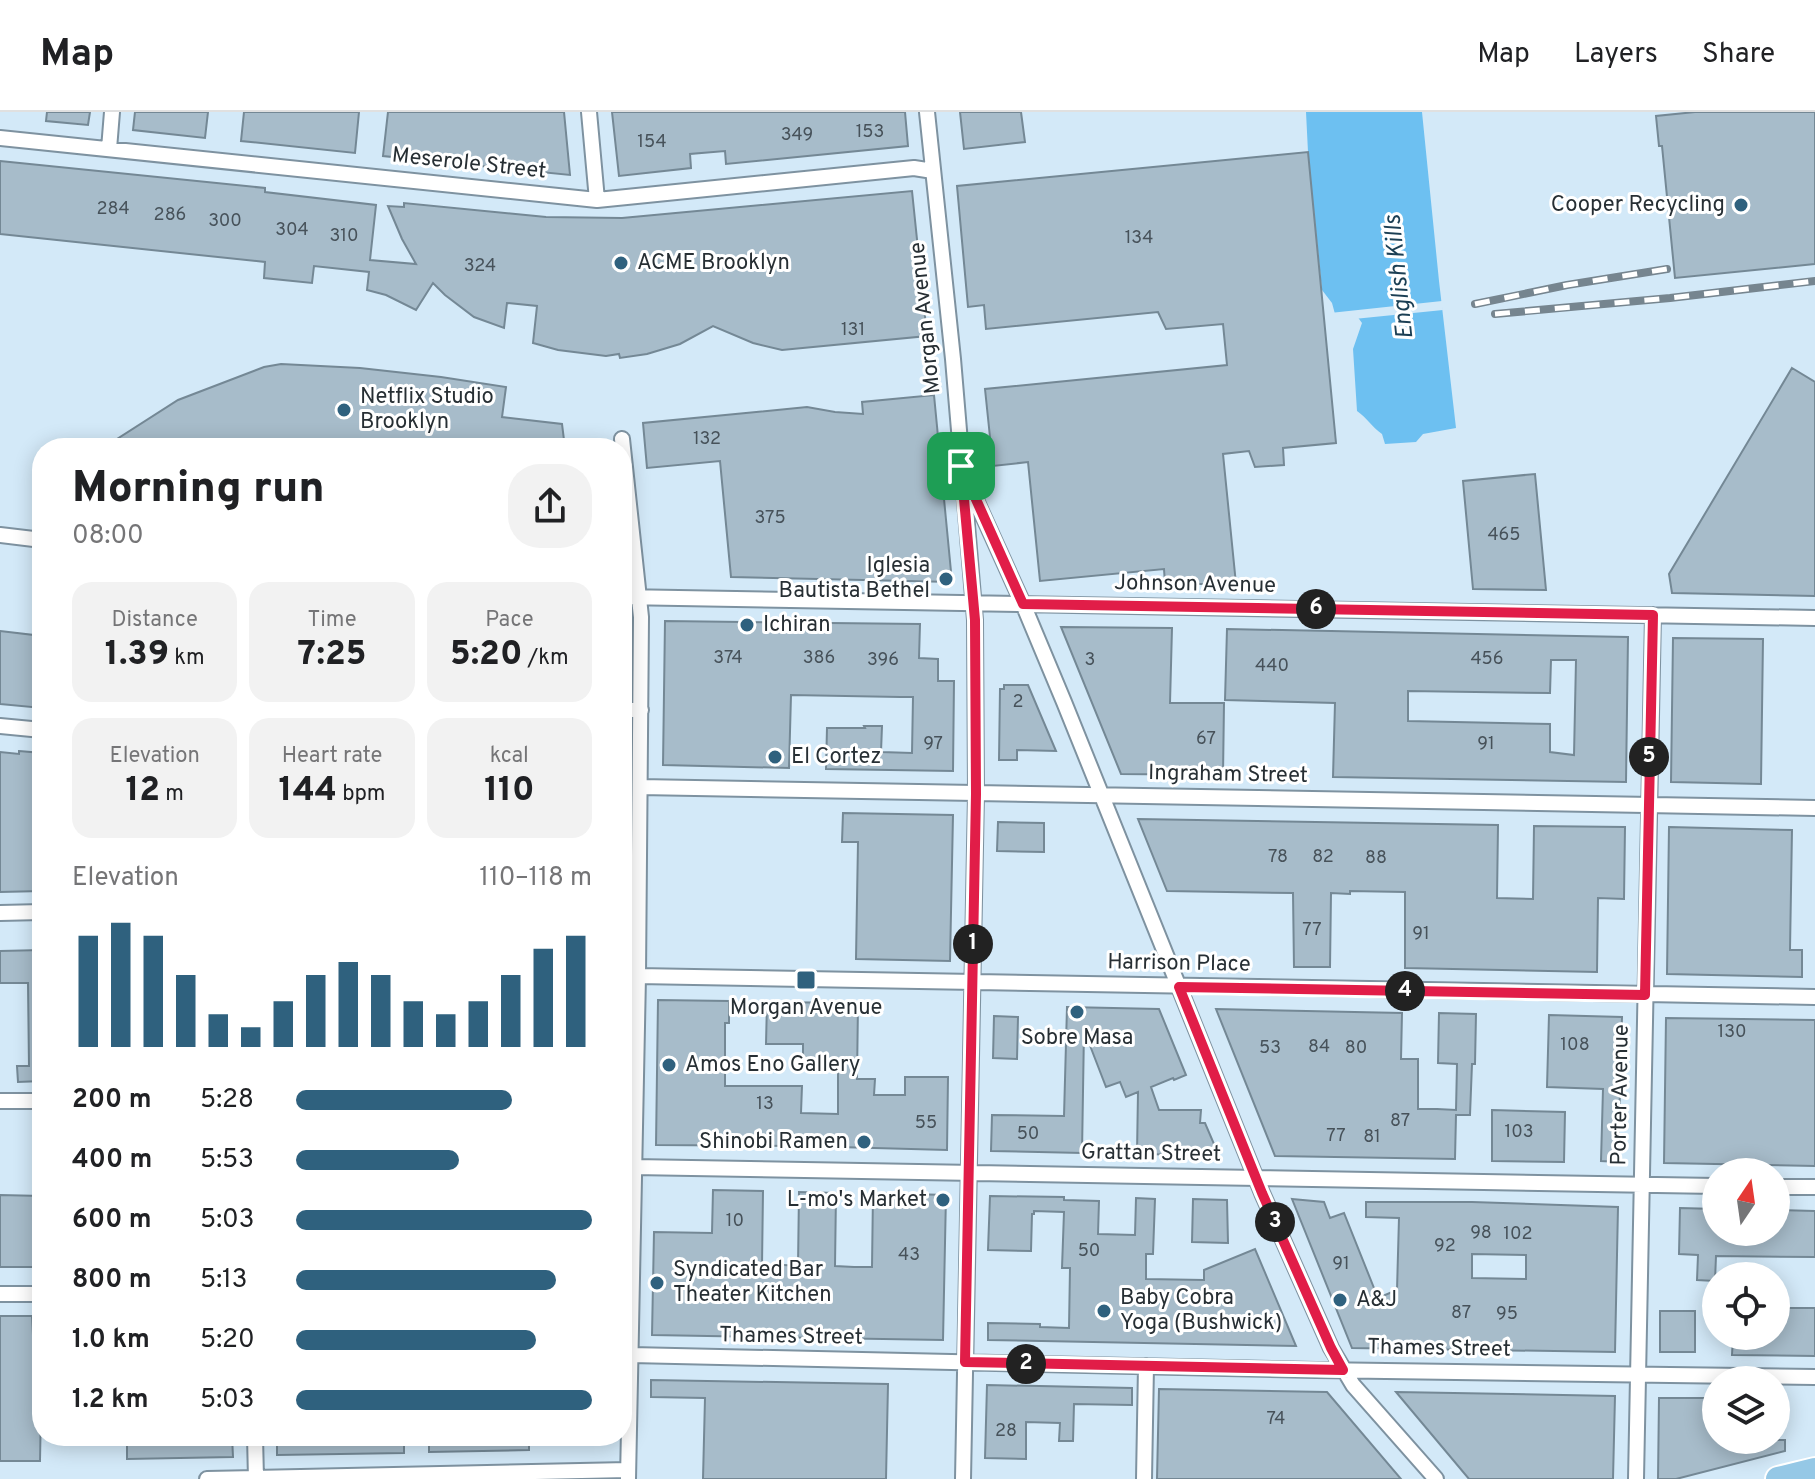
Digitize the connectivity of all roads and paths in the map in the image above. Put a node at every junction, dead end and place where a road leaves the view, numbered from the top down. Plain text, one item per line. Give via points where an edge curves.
1 (112, 112) edge
2 (589, 112) edge
3 (927, 112) edge
4 (0, 138) edge
5 (109, 149) junction
6 (933, 171) junction
7 (597, 200) junction
8 (961, 466) junction
9 (632, 533) edge
10 (0, 535) edge
11 (32, 539) edge
12 (632, 598) edge
13 (639, 598) junction
14 (973, 603) junction
15 (1023, 604) junction
16 (1653, 615) junction
17 (1815, 618) edge
18 (632, 710) edge
19 (641, 710) junction
20 (0, 726) edge
21 (32, 729) edge
22 (640, 787) junction
23 (976, 794) junction
24 (1102, 795) junction
25 (1648, 805) junction
26 (1815, 808) edge
27 (632, 901) edge
28 (638, 901) junction
29 (32, 912) edge
30 (0, 913) edge
31 (638, 976) junction
32 (973, 983) junction
33 (1179, 987) junction
34 (1645, 995) junction
35 (1815, 997) edge
36 (632, 1046) edge
37 (0, 1101) edge
38 (32, 1101) edge
39 (632, 1142) edge
40 (634, 1167) junction
41 (969, 1173) junction
42 (1256, 1178) junction
43 (1641, 1185) junction
44 (1702, 1186) edge
45 (1790, 1187) edge
46 (1815, 1187) edge
47 (632, 1200) edge
48 (0, 1294) edge
49 (32, 1294) edge
50 (632, 1355) edge
51 (965, 1362) junction
52 (1146, 1366) junction
53 (1343, 1370) junction
54 (1638, 1375) junction
55 (1815, 1377) edge
56 (255, 1446) edge
57 (629, 1446) edge
58 (1815, 1470) edge
59 (628, 1475) edge
60 (256, 1478) edge
61 (207, 1479) edge
62 (963, 1479) edge
63 (1144, 1479) edge
64 (1436, 1479) edge
65 (1636, 1479) edge
66 (1778, 1479) edge

1 - 5 street
2 - 7 street
3 - 6 street, Morgan Avenue
4 - 5 street, Meserole Street
5 - 7 street, Meserole Street
6 - 7 street, Meserole Street via 914,168
6 - 8 street, Morgan Avenue
8 - 14 street, Morgan Avenue
8 - 15 street
9 - 13 street
10 - 11 street
12 - 13 street, Johnson Avenue
13 - 14 street, Johnson Avenue
13 - 19 street
14 - 15 street, Johnson Avenue
14 - 23 street, Morgan Avenue
15 - 16 street, Johnson Avenue
15 - 24 street
16 - 17 street, Johnson Avenue
16 - 25 street, Porter Avenue
18 - 19 street
19 - 22 street
20 - 21 street
22 - 23 street, Ingraham Street
22 - 28 street
23 - 24 street, Ingraham Street
23 - 32 street, Morgan Avenue
24 - 25 street, Ingraham Street
24 - 33 street
25 - 26 street, Ingraham Street
25 - 34 street, Porter Avenue
27 - 28 street
28 - 31 street
29 - 30 street
31 - 32 street, Harrison Place
31 - 36 street
32 - 33 street, Harrison Place
32 - 41 street, Morgan Avenue
33 - 34 street, Harrison Place
33 - 42 street
34 - 35 street, Harrison Place
34 - 43 street, Porter Avenue
37 - 38 street
39 - 40 street
40 - 41 street, Grattan Street
40 - 47 street
41 - 42 street, Grattan Street
41 - 51 street, Morgan Avenue
42 - 43 street, Grattan Street
42 - 53 street
43 - 44 street, Grattan Street
43 - 54 street, Porter Avenue
45 - 46 street
48 - 49 street
50 - 51 street, Thames Street
51 - 52 street, Thames Street
51 - 62 street, Morgan Avenue
52 - 53 street, Thames Street
52 - 63 street
53 - 54 street, Thames Street
53 - 64 street
54 - 55 street, Thames Street
54 - 65 street, Porter Avenue
56 - 60 street
57 - 59 street
58 - 66 main road
59 - 60 street
60 - 61 street

